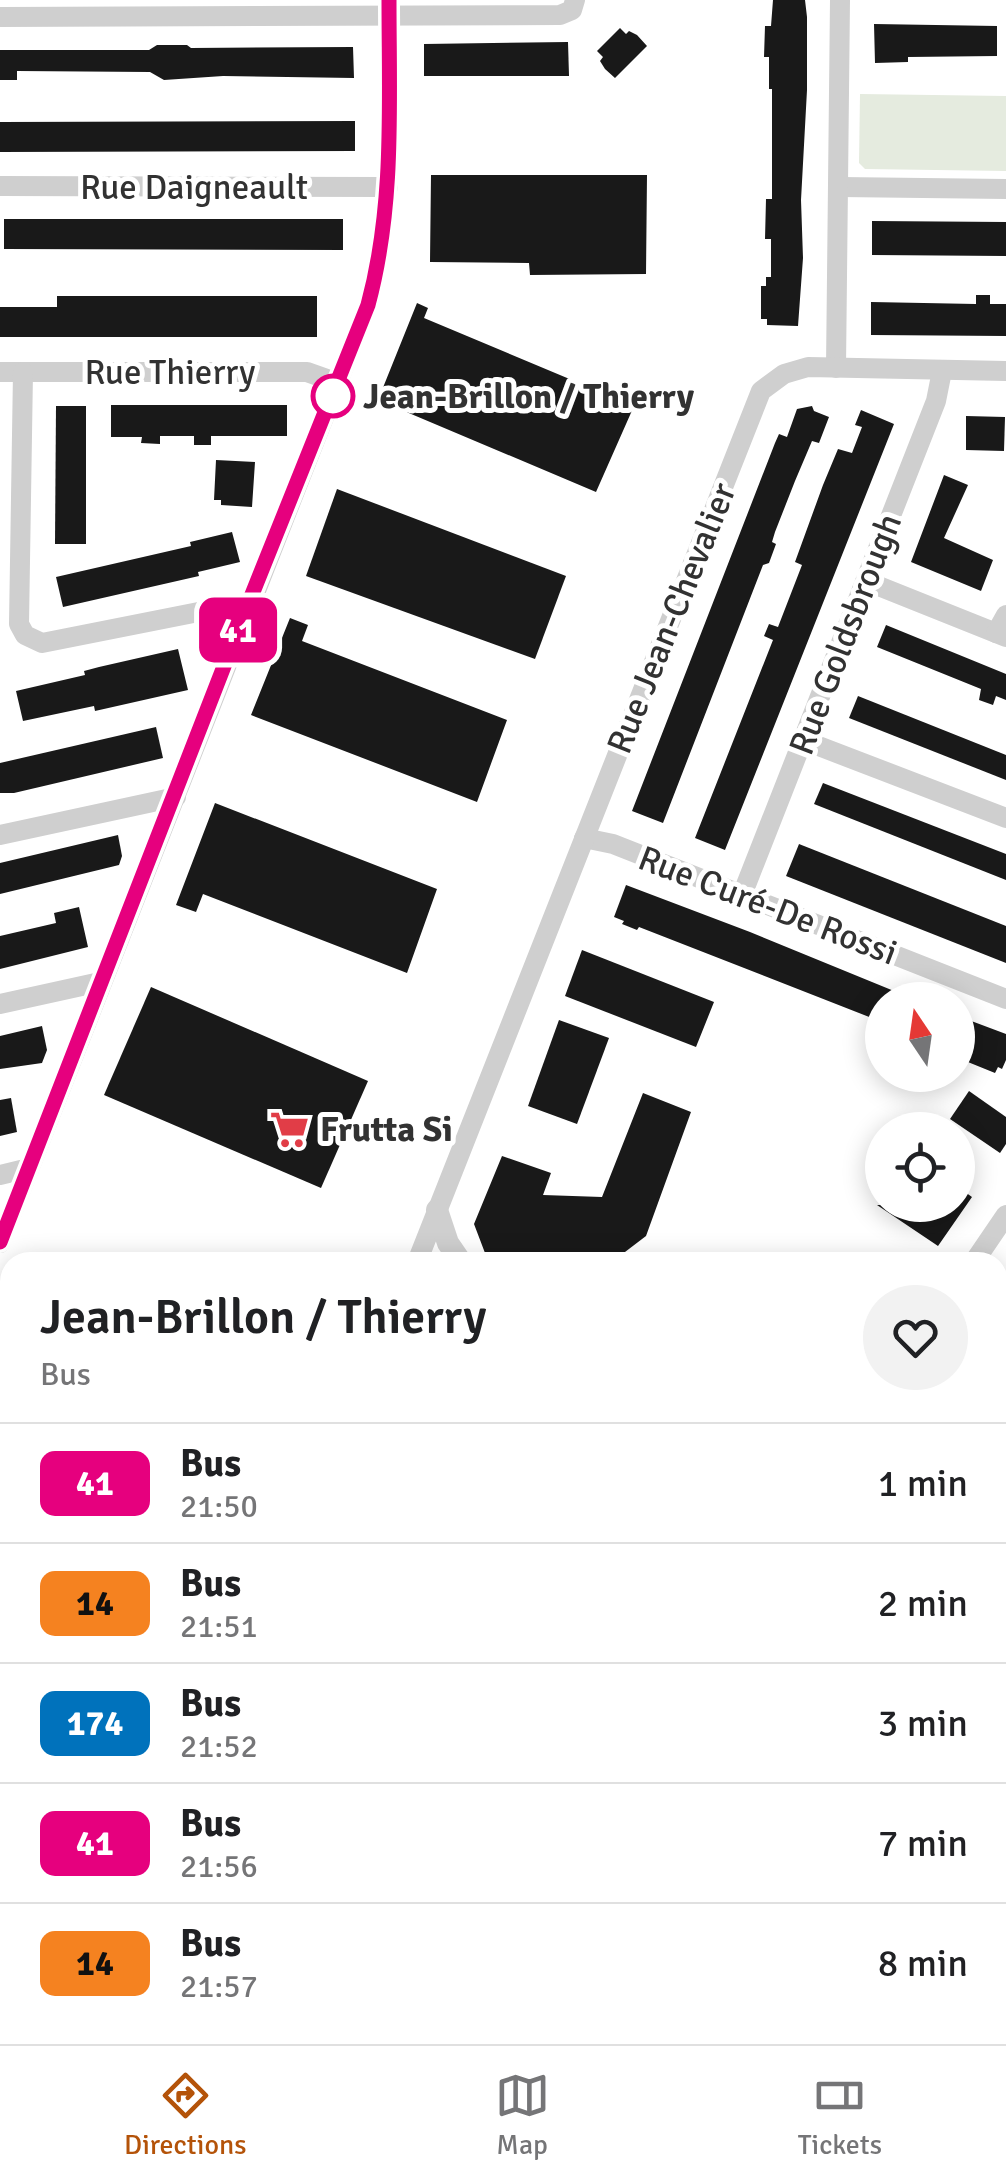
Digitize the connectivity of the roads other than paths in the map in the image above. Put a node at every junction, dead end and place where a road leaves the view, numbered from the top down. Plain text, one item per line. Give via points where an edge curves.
1 (840, 0) edge
2 (575, 2) edge
3 (40, 8) edge
4 (215, 8) edge
5 (389, 8) edge
6 (0, 17) edge
7 (0, 186) edge
8 (388, 187) junction
9 (840, 187) junction
10 (1006, 189) edge
11 (836, 368) junction
12 (942, 371) junction
13 (1006, 371) edge
14 (0, 372) edge
15 (22, 372) junction
16 (338, 384) junction
17 (866, 581) junction
18 (249, 602) junction
19 (1003, 628) edge
20 (803, 740) junction
21 (176, 796) junction
22 (1006, 818) edge
23 (0, 835) edge
24 (584, 838) junction
25 (742, 896) junction
26 (100, 982) junction
27 (1006, 998) edge
28 (0, 1004) edge
29 (29, 1168) junction
30 (0, 1175) edge
31 (437, 1210) junction
32 (1006, 1215) edge
33 (0, 1242) edge
34 (421, 1252) edge
35 (454, 1252) edge
36 (981, 1252) edge

1 - 9 street
2 - 5 street via 560,15
3 - 4 street
3 - 6 street
4 - 5 street
5 - 8 street
7 - 8 street, Rue Daigneault
8 - 16 street via 377,272
9 - 10 street
9 - 11 street
11 - 12 street
11 - 24 street, Rue Jean-Chevalier via 793,370 761,391
12 - 13 street
12 - 17 street, Rue Goldsbrough
14 - 15 street, Rue Thierry
15 - 16 street, Rue Thierry via 306,372
15 - 18 street via 25,635 42,643
16 - 18 street
17 - 19 street
17 - 20 street, Rue Goldsbrough
18 - 21 street
20 - 22 street
20 - 25 street, Rue Goldsbrough
21 - 23 street
21 - 26 street
24 - 25 street, Rue Curé-De Rossi
24 - 31 street, Rue Jean-Chevalier
25 - 27 street, Rue Curé-De Rossi
26 - 28 street
26 - 29 street
29 - 30 street
29 - 33 street
31 - 34 street, Rue Jean-Chevalier
31 - 35 street
32 - 36 street

